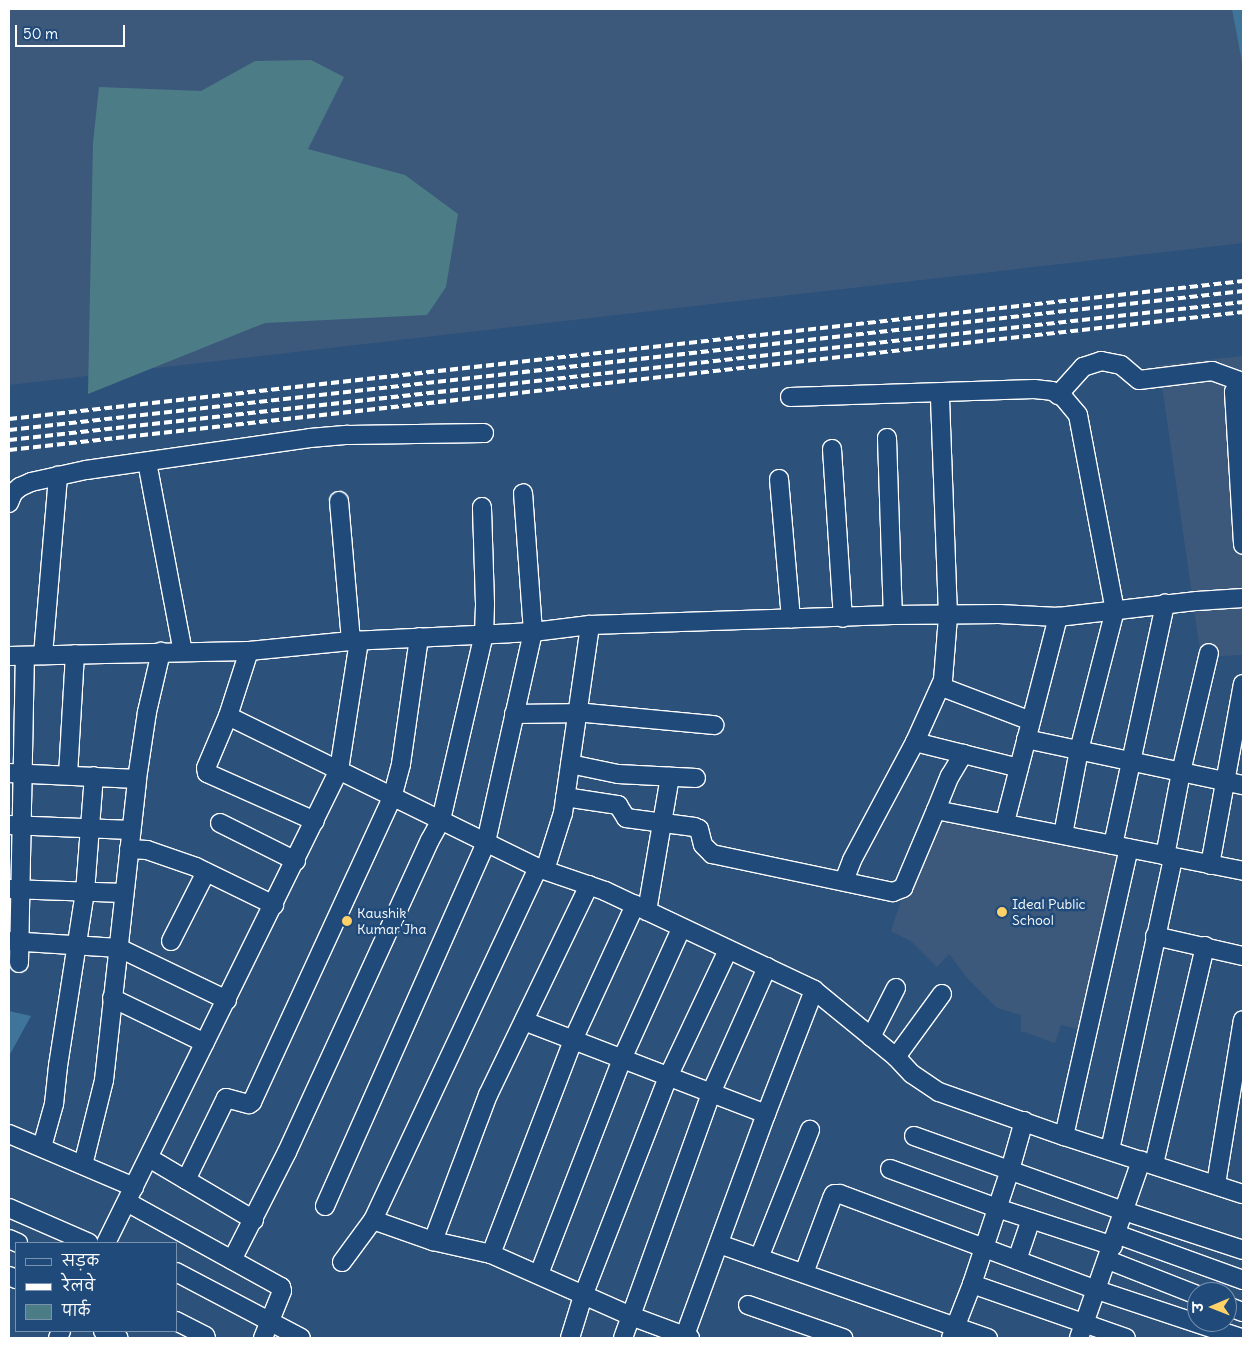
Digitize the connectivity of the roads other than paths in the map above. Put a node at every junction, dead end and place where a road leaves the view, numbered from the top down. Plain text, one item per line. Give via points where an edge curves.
1 (1243, 383) edge
2 (940, 393) junction
3 (1058, 395) junction
4 (790, 397) dead end
5 (484, 433) dead end
6 (887, 438) dead end
7 (832, 449) dead end
8 (147, 462) junction
9 (58, 476) junction
10 (779, 479) dead end
11 (524, 493) dead end
12 (339, 501) dead end
13 (9, 503) edge
14 (482, 507) dead end
15 (1243, 545) edge
16 (1243, 598) edge
17 (1165, 604) junction
18 (1116, 610) junction
19 (894, 616) junction
20 (948, 616) junction
21 (1058, 617) junction
22 (791, 618) junction
23 (843, 618) junction
24 (590, 625) junction
25 (533, 632) junction
26 (484, 634) junction
27 (419, 637) junction
28 (355, 641) junction
29 (249, 651) junction
30 (161, 652) junction
31 (183, 652) junction
32 (1209, 653) dead end
33 (75, 654) junction
34 (26, 656) edge
35 (1243, 684) edge
36 (942, 687) junction
37 (576, 713) junction
38 (514, 714) junction
39 (228, 716) junction
40 (1031, 720) junction
41 (714, 725) dead end
42 (1026, 739) junction
43 (915, 742) junction
44 (1080, 750) junction
45 (963, 754) junction
46 (1132, 762) junction
47 (570, 764) junction
48 (1019, 768) junction
49 (339, 770) junction
50 (1181, 772) junction
51 (15, 773) edge
52 (68, 775) junction
53 (94, 776) junction
54 (670, 777) junction
55 (696, 778) dead end
56 (137, 779) junction
57 (1235, 783) edge
58 (565, 797) junction
59 (392, 798) junction
60 (936, 810) junction
61 (441, 820) junction
62 (315, 821) junction
63 (1005, 822) junction
64 (220, 823) dead end
65 (662, 823) junction
66 (15, 825) edge
67 (90, 828) junction
68 (131, 830) junction
69 (1063, 834) junction
70 (486, 842) junction
71 (1121, 847) junction
72 (129, 849) junction
73 (1169, 857) junction
74 (296, 861) junction
75 (1210, 866) junction
76 (542, 869) junction
77 (1243, 871) edge
78 (206, 872) junction
79 (844, 881) junction
80 (590, 885) junction
81 (15, 889) edge
82 (85, 892) junction
83 (124, 893) junction
84 (274, 905) junction
85 (641, 908) junction
86 (682, 929) junction
87 (1155, 936) junction
88 (14, 941) edge
89 (171, 942) dead end
90 (78, 945) junction
91 (1204, 946) junction
92 (119, 948) junction
93 (728, 950) junction
94 (1243, 956) edge
95 (19, 963) dead end
96 (767, 967) junction
97 (896, 988) dead end
98 (814, 990) junction
99 (942, 994) dead end
100 (112, 998) junction
101 (226, 1000) junction
102 (1243, 1020) edge
103 (524, 1022) junction
104 (871, 1037) junction
105 (573, 1040) junction
106 (205, 1043) junction
107 (896, 1057) junction
108 (622, 1059) junction
109 (668, 1077) junction
110 (711, 1093) junction
111 (766, 1114) junction
112 (1024, 1121) junction
113 (810, 1130) dead end
114 (9, 1134) edge
115 (914, 1136) dead end
116 (1064, 1136) junction
117 (42, 1148) junction
118 (1110, 1150) junction
119 (149, 1158) junction
120 (1148, 1163) junction
121 (83, 1165) junction
122 (890, 1169) dead end
123 (1010, 1170) junction
124 (186, 1180) junction
125 (1216, 1184) junction
126 (131, 1194) junction
127 (1243, 1194) edge
128 (325, 1206) dead end
129 (9, 1208) edge
130 (997, 1208) junction
131 (1124, 1211) junction
132 (1032, 1219) junction
133 (254, 1220) junction
134 (373, 1220) junction
135 (114, 1241) edge
136 (433, 1241) junction
137 (87, 1242) edge
138 (719, 1244) junction
139 (1112, 1247) junction
140 (983, 1248) junction
141 (1243, 1250) edge
142 (491, 1254) junction
143 (759, 1258) junction
144 (232, 1260) junction
145 (1017, 1260) junction
146 (342, 1262) dead end
147 (178, 1273) edge
148 (804, 1273) junction
149 (539, 1274) junction
150 (1243, 1280) edge
151 (972, 1284) junction
152 (1187, 1289) edge
153 (1097, 1290) junction
154 (583, 1296) junction
155 (748, 1305) dead end
156 (630, 1316) junction
157 (178, 1322) edge
158 (265, 1330) edge
159 (1082, 1331) edge
160 (953, 1332) edge
161 (206, 1338) edge
162 (301, 1338) edge
163 (570, 1338) edge
164 (623, 1338) edge
165 (687, 1338) edge
166 (843, 1338) edge
167 (988, 1338) edge
168 (1126, 1338) edge
169 (1241, 1338) edge

1 - 3 street via 1212,371 1139,380 1121,365 1101,361 1083,367
1 - 15 street via 1237,385 1234,392
2 - 3 street via 1034,389
2 - 4 street
2 - 20 street
3 - 18 street via 1078,415
5 - 8 street via 310,438
6 - 19 street
7 - 23 street
8 - 9 street
8 - 31 street
9 - 13 street via 20,487
9 - 34 street
10 - 22 street
11 - 25 street
12 - 28 street
14 - 26 street
16 - 17 street
17 - 18 street
17 - 46 street
18 - 21 street
18 - 44 street
19 - 20 street
19 - 23 street
20 - 21 street
20 - 36 street
21 - 40 street
22 - 23 street
22 - 24 street
24 - 25 street
24 - 37 street
25 - 26 street
25 - 38 street
26 - 27 street
26 - 61 street
27 - 28 street
27 - 59 street via 401,764
28 - 29 street
28 - 49 street
29 - 31 street
29 - 39 street
30 - 31 street
30 - 33 street
30 - 56 street via 147,712
32 - 50 street
33 - 34 street
33 - 52 street
34 - 51 street
35 - 57 street
36 - 40 street
36 - 43 street
37 - 38 street
37 - 41 street
37 - 47 street
38 - 70 street
39 - 49 street
39 - 62 street via 206,773
40 - 42 street
42 - 44 street
42 - 48 street
43 - 45 street
43 - 79 street via 855,853
44 - 46 street
44 - 69 street
45 - 48 street
45 - 60 street
46 - 50 street
46 - 71 street
47 - 54 street via 618,774
47 - 58 street
48 - 63 street
49 - 59 street
49 - 62 street
50 - 57 street
50 - 73 street
51 - 52 street
51 - 66 street
52 - 53 street
53 - 56 street
53 - 67 street
54 - 55 street
54 - 65 street
56 - 68 street
57 - 75 street
58 - 65 street via 618,805 626,818
58 - 76 street via 563,812
59 - 61 street
59 - 124 street via 252,1102 226,1098
60 - 63 street
60 - 79 street via 903,888 893,892
61 - 70 street
61 - 133 street
62 - 74 street
63 - 69 street
64 - 74 street
65 - 79 street via 699,830 703,845 712,854
65 - 85 street
66 - 67 street
66 - 81 street
67 - 68 street
67 - 82 street
68 - 72 street
69 - 71 street
70 - 76 street
70 - 128 street
71 - 73 street
71 - 116 street
72 - 78 street via 147,850
72 - 83 street
73 - 75 street
73 - 87 street
74 - 84 street
75 - 77 street
76 - 80 street
76 - 134 street
78 - 84 street
78 - 89 street
80 - 85 street
80 - 103 street
81 - 82 street
81 - 88 street
82 - 83 street
82 - 90 street
83 - 92 street
84 - 101 street
85 - 86 street
85 - 105 street
86 - 93 street
86 - 108 street
87 - 91 street
87 - 118 street
88 - 90 street
88 - 95 street
90 - 92 street
90 - 117 street via 54,1104
91 - 94 street
91 - 120 street
92 - 100 street
92 - 101 street
93 - 96 street
93 - 109 street
96 - 98 street
96 - 110 street
97 - 104 street
98 - 104 street
98 - 111 street
99 - 107 street
100 - 106 street
100 - 121 street via 104,1080
101 - 106 street
102 - 125 street
103 - 105 street
103 - 136 street via 488,1095
104 - 107 street
105 - 108 street
105 - 142 street
106 - 119 street
107 - 112 street via 912,1074 939,1092
108 - 109 street
108 - 149 street
109 - 110 street
109 - 154 street
110 - 111 street
110 - 156 street
111 - 138 street
112 - 116 street
112 - 123 street
113 - 143 street
114 - 117 street
115 - 123 street
116 - 118 street
117 - 121 street
118 - 120 street
119 - 124 street
119 - 126 street
120 - 125 street
120 - 131 street
121 - 126 street
122 - 130 street
123 - 130 street
123 - 131 street
124 - 133 street
125 - 127 street
126 - 135 street
126 - 144 street
129 - 137 street
130 - 132 street
130 - 140 street
131 - 139 street
131 - 141 street
132 - 139 street
132 - 145 street
133 - 144 street
134 - 136 street
134 - 146 street
136 - 142 street
138 - 143 street
138 - 165 street
139 - 150 street
139 - 152 street
139 - 153 street
140 - 145 street
140 - 148 street via 834,1194
140 - 151 street
142 - 149 street
143 - 148 street
144 - 158 street via 281,1287
145 - 153 street
147 - 158 street
148 - 160 street
149 - 154 street
151 - 159 street
151 - 160 street
153 - 159 street
153 - 169 street
154 - 156 street
154 - 163 street
155 - 166 street
156 - 164 street
156 - 165 street
157 - 161 street
158 - 162 street
159 - 168 street
160 - 167 street

